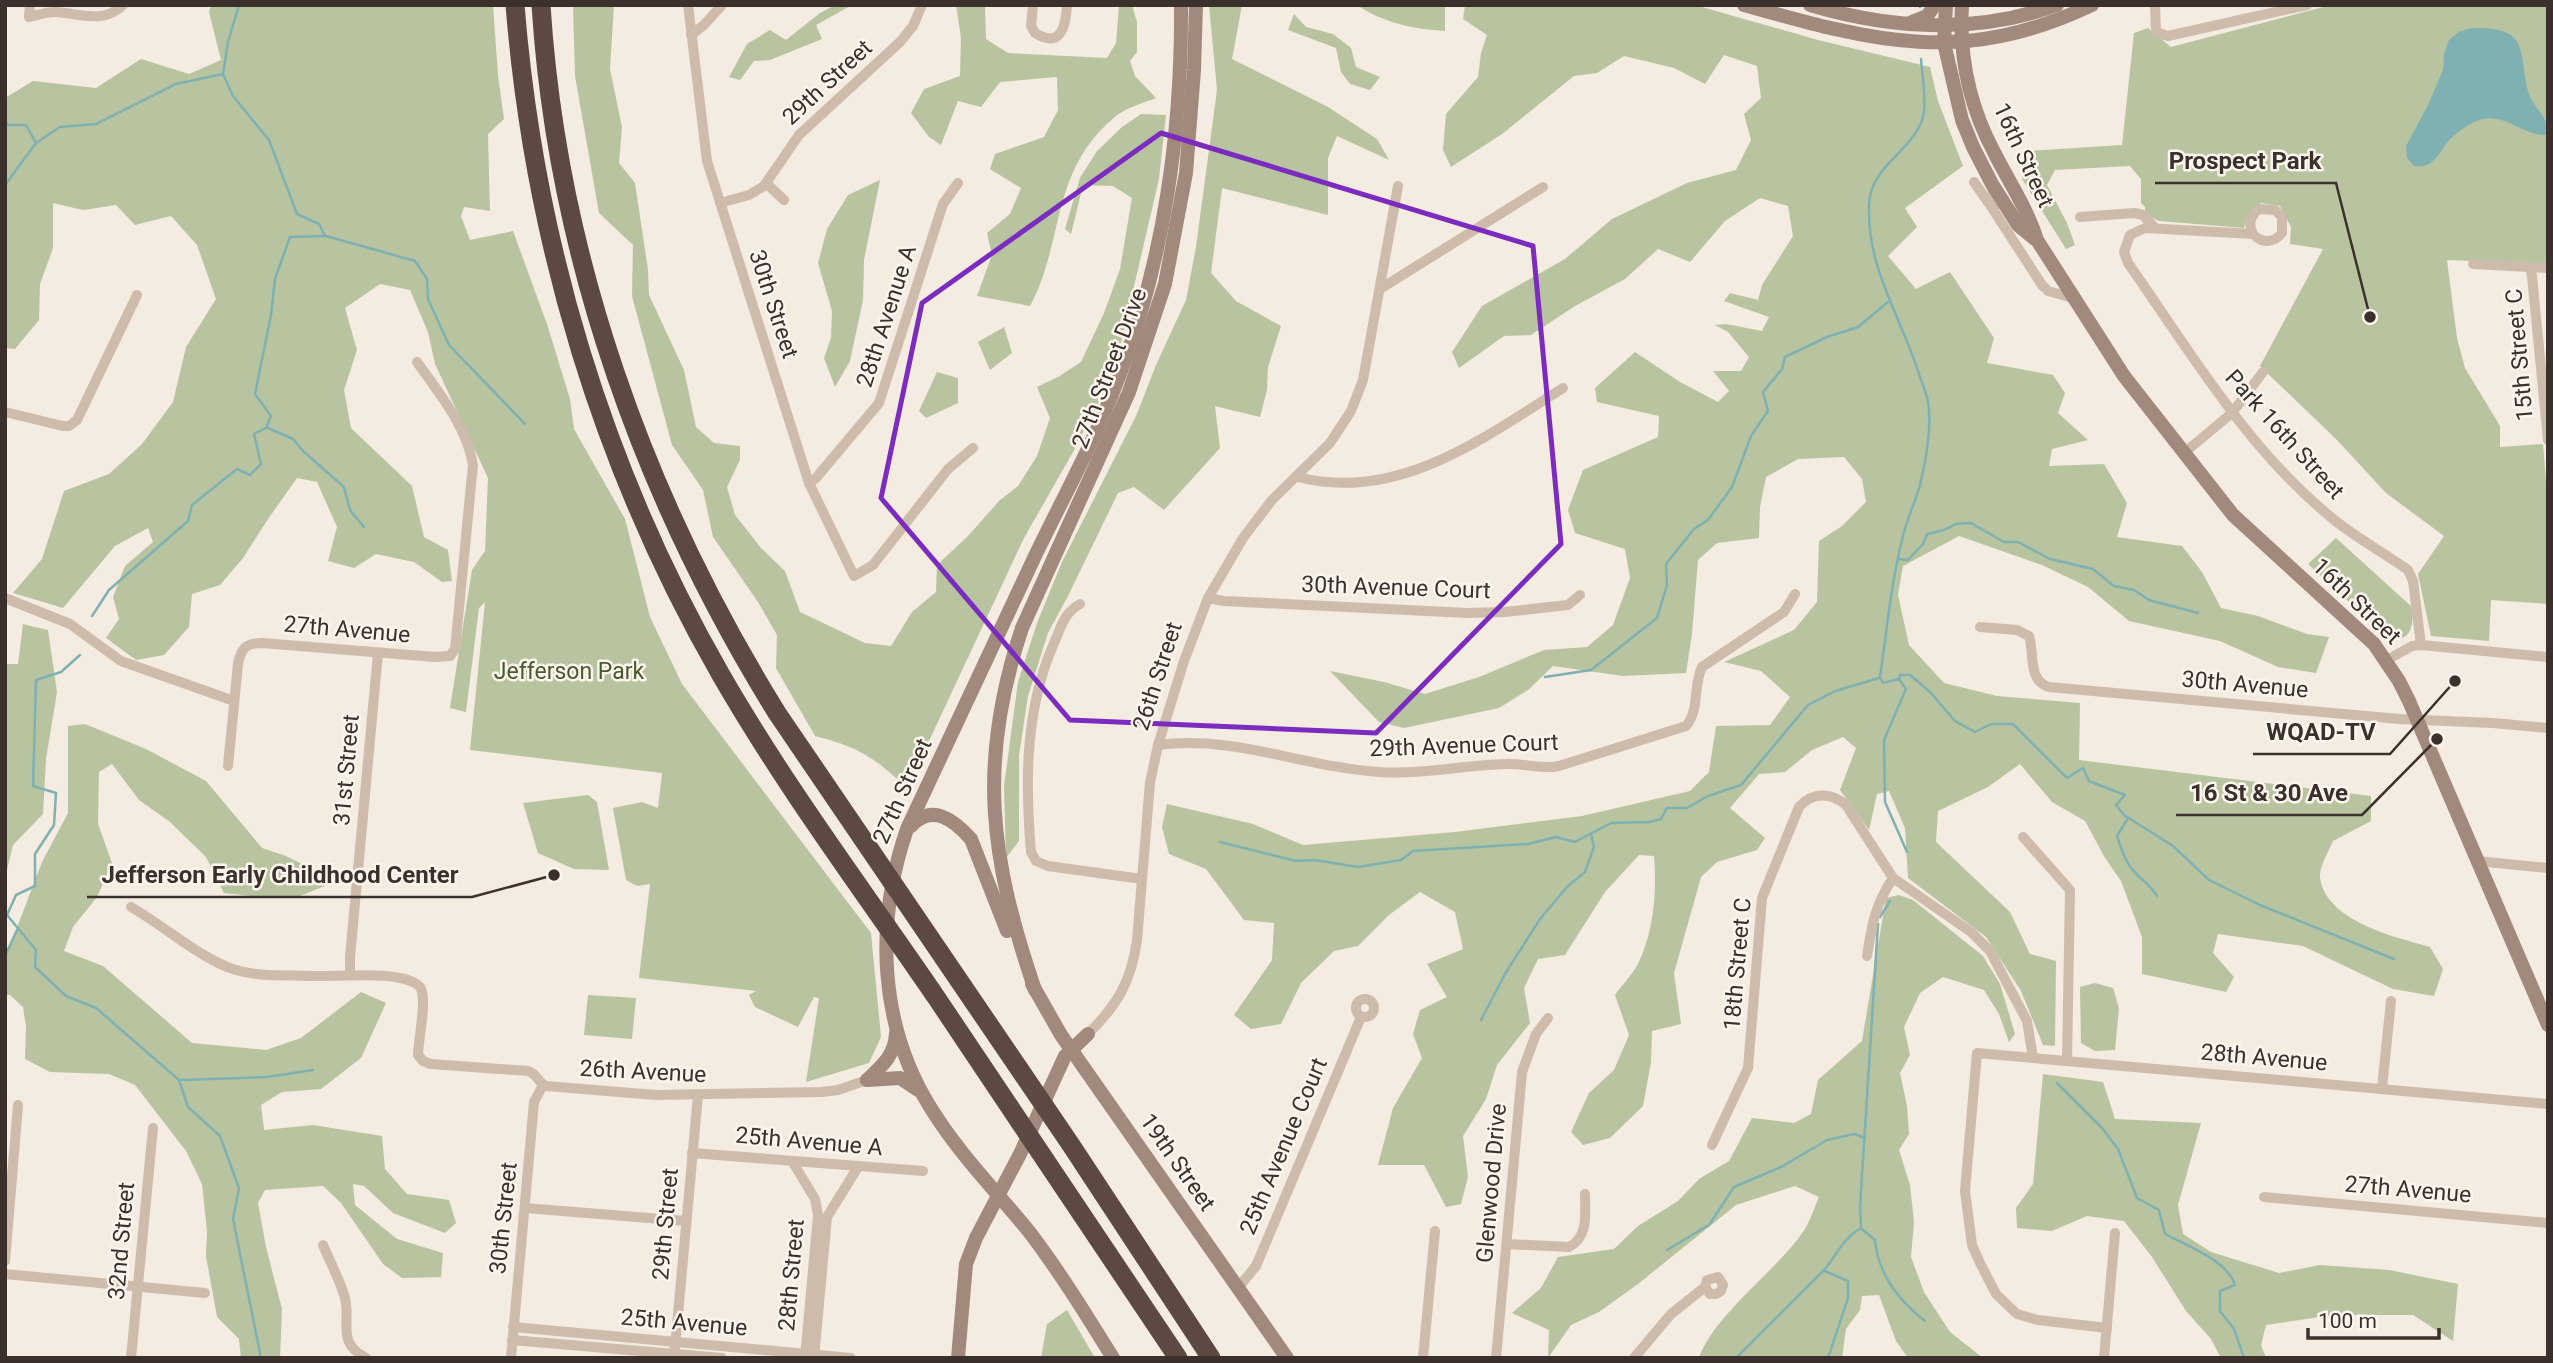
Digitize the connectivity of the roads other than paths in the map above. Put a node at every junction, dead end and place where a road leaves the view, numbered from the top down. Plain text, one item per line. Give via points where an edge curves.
1 (515, 5) edge
2 (541, 5) edge
3 (688, 5) edge
4 (722, 5) edge
5 (922, 5) edge
6 (1033, 5) edge
7 (1067, 5) edge
8 (1181, 5) edge
9 (1196, 5) edge
10 (1744, 5) edge
11 (1810, 5) edge
12 (1936, 5) edge
13 (1946, 5) edge
14 (1962, 5) edge
15 (2057, 5) edge
16 (2092, 5) edge
17 (2155, 5) edge
18 (2307, 5) edge
19 (120, 8) edge
20 (30, 11) edge
21 (2037, 14) edge
22 (1900, 24) junction
23 (1945, 24) junction
24 (1961, 25) junction
25 (691, 35) junction
26 (1996, 38) junction
27 (1944, 43) junction
28 (1961, 43) junction
29 (1975, 107) junction
30 (1974, 182) dead end
31 (766, 183) junction
32 (958, 183) dead end
33 (1992, 184) junction
34 (1398, 186) dead end
35 (1543, 187) dead end
36 (783, 200) dead end
37 (720, 203) junction
38 (1994, 211) junction
39 (2080, 217) dead end
40 (2155, 228) junction
41 (2253, 234) dead end
42 (2037, 240) junction
43 (2473, 264) dead end
44 (2530, 267) junction
45 (2548, 268) edge
46 (1380, 289) junction
47 (137, 295) dead end
48 (2073, 298) junction
49 (417, 362) dead end
50 (2263, 372) dead end
51 (1563, 388) dead end
52 (5, 412) edge
53 (2232, 413) junction
54 (2548, 440) edge
55 (973, 448) dead end
56 (2184, 453) junction
57 (1298, 477) junction
58 (809, 483) junction
59 (1035, 556) joint
60 (1795, 594) dead end
61 (1580, 595) dead end
62 (5, 598) edge
63 (1208, 598) junction
64 (1080, 604) dead end
65 (1980, 627) dead end
66 (2421, 645) junction
67 (378, 653) junction
68 (2548, 657) edge
69 (2387, 660) junction
70 (233, 701) junction
71 (2417, 721) junction
72 (2548, 728) edge
73 (1158, 745) junction
74 (228, 766) dead end
75 (907, 829) junction
76 (2022, 837) dead end
77 (2477, 862) junction
78 (2548, 868) edge
79 (1893, 878) junction
80 (1142, 879) junction
81 (131, 907) dead end
82 (1867, 956) dead end
83 (350, 975) junction
84 (1035, 990) junction
85 (2391, 1001) dead end
86 (2544, 1009) edge
87 (1361, 1017) dead end
88 (1548, 1018) dead end
89 (2548, 1025) edge
90 (896, 1028) junction
91 (1058, 1028) junction
92 (1087, 1034) junction
93 (1072, 1049) junction
94 (2034, 1058) junction
95 (2067, 1061) junction
96 (867, 1080) junction
97 (543, 1085) junction
98 (2382, 1088) junction
99 (922, 1094) junction
100 (698, 1095) junction
101 (2548, 1104) edge
102 (18, 1105) dead end
103 (152, 1128) dead end
104 (1712, 1145) dead end
105 (692, 1153) junction
106 (1019, 1156) junction
107 (792, 1161) junction
108 (972, 1164) junction
109 (858, 1167) junction
110 (923, 1171) dead end
111 (1585, 1194) dead end
112 (999, 1196) junction
113 (2264, 1197) dead end
114 (525, 1208) junction
115 (686, 1221) junction
116 (2548, 1223) edge
117 (1023, 1225) junction
118 (1435, 1230) dead end
119 (2115, 1233) dead end
120 (976, 1238) junction
121 (1507, 1244) junction
122 (323, 1245) dead end
123 (5, 1261) edge
124 (5, 1274) edge
125 (138, 1287) junction
126 (1705, 1287) dead end
127 (1238, 1288) junction
128 (205, 1293) dead end
129 (1143, 1307) junction
130 (513, 1327) junction
131 (2107, 1328) junction
132 (512, 1340) junction
133 (675, 1352) edge
134 (810, 1356) edge
135 (131, 1358) edge
136 (366, 1358) edge
137 (511, 1358) edge
138 (722, 1358) edge
139 (851, 1358) edge
140 (958, 1358) edge
141 (1113, 1358) edge
142 (1161, 1358) edge
143 (1178, 1358) edge
144 (1211, 1358) edge
145 (1287, 1358) edge
146 (1423, 1358) edge
147 (1496, 1358) edge
148 (1634, 1358) edge
149 (2104, 1358) edge

1 - 129 highway via 544,214 575,338 629,489 669,577 723,677 791,785
2 - 144 highway via 558,144 589,286 638,437 697,573 789,732
3 - 25 street, 30th Street
4 - 25 street
5 - 31 street, 29th Street via 908,33 799,135
6 - 7 street via 1035,33 1052,38 1065,30
8 - 59 main road, 27th Street Drive via 1172,155 1149,280 1118,379
9 - 84 main road, 27th Street Drive via 1186,173 1165,284 1129,392 1028,614 1012,659 997,728 994,818 1003,882
10 - 27 main road via 1865,36
11 - 22 main road
12 - 22 main road via 1923,19
13 - 23 main road, 16th Street
14 - 24 main road, 16th Street
15 - 21 main road
16 - 21 main road
17 - 18 street via 2156,32 2168,36
19 - 20 street via 103,16
21 - 24 main road
21 - 26 main road
22 - 23 main road
23 - 24 main road
23 - 27 main road, 16th Street
24 - 28 main road, 16th Street
25 - 37 street, 30th Street via 703,139
26 - 28 main road
26 - 29 main road via 1979,48 1970,63
27 - 28 main road
27 - 33 main road, 16th Street via 1962,120
28 - 29 main road, 16th Street
29 - 42 main road, 16th Street
30 - 38 street, 16th Street
31 - 36 street
31 - 37 street, 29th Street via 749,195
32 - 58 street, 28th Avenue A via 943,204 879,403
33 - 38 street, 16th Street
33 - 42 main road, 16th Street via 2018,225
34 - 46 street, 26th Street
35 - 46 street
37 - 58 street, 30th Street
38 - 48 street, 16th Street via 2042,285
39 - 40 street via 2134,213 2143,215
40 - 41 street
40 - 53 street, Park 16th Street via 2130,234 2124,252 2128,263
42 - 48 main road, 16th Street
43 - 44 street
44 - 45 street
44 - 54 street, 15th Street C
46 - 57 street, 26th Street via 1363,380 1354,403 1330,443
47 - 52 street via 73,424 63,426
48 - 56 main road, 16th Street via 2124,376
49 - 67 street, 27th Avenue via 448,406 473,465 457,642 450,656
50 - 53 street
51 - 57 street via 1456,454 1410,472 1345,483
53 - 56 street
53 - 66 street, Park 16th Street via 2332,519 2407,570 2413,581
55 - 58 street, 30th Street via 948,469 873,565 854,576
56 - 69 main road, 16th Street via 2232,515 2357,626
57 - 63 street, 26th Street via 1272,500 1243,538
59 - 75 main road, 27th Street
60 - 73 street, 29th Avenue Court via 1784,612 1702,667 1692,720 1686,726 1552,768 1509,763 1397,773 1351,769 1223,744
61 - 63 street, 30th Avenue Court via 1568,605 1504,612
62 - 70 street via 70,624 121,661
63 - 73 street, 26th Street
64 - 80 street via 1067,611 1034,711 1027,783 1031,852 1036,861 1048,866
65 - 71 street, 30th Avenue via 2017,630 2029,636 2035,677 2049,687
66 - 68 street
66 - 69 street
67 - 70 street, 27th Avenue via 246,645
67 - 83 street, 31st Street
69 - 71 main road, 16th Street
70 - 74 street
71 - 72 street, 30th Avenue
71 - 77 main road, 16th Street
73 - 80 street, 26th Street via 1145,822
75 - 84 main road via 918,817 939,815 971,839 1019,962
75 - 90 main road, 27th Street via 888,904 886,952
76 - 95 street via 2070,890
77 - 78 street
77 - 86 main road, 16th Street
79 - 82 street via 1880,898
79 - 94 street via 1971,932 1990,951 2027,1021
79 - 104 street, 18th Street C via 1846,805 1818,795 1799,807 1764,891 1748,1068
80 - 92 street, 26th Street via 1133,966 1115,1005
81 - 83 street via 234,970
83 - 97 street, 26th Avenue via 417,985 424,998 418,1051 423,1061 528,1071
84 - 91 main road, 19th Street
85 - 98 street
86 - 89 main road, 16th Street
87 - 127 street, 25th Avenue Court via 1256,1266
88 - 121 street, Glenwood Drive via 1536,1034 1522,1072
90 - 96 main road via 894,1052
90 - 99 main road, 27th Street
91 - 92 main road via 1068,1036
91 - 93 main road, 19th Street
92 - 93 main road, 26th Street
93 - 106 main road, 26th Street
93 - 127 main road, 19th Street
94 - 95 street, 28th Avenue
94 - 131 street, 28th Avenue via 1977,1053 1965,1191 1972,1245 1996,1294 2017,1314
95 - 98 street, 28th Avenue
96 - 99 main road via 900,1078
96 - 100 street, 26th Avenue via 821,1093
97 - 100 street, 26th Avenue
97 - 114 street, 30th Street via 534,1102
98 - 101 street, 28th Avenue
99 - 108 main road, 27th Street
100 - 105 street, 29th Street
102 - 123 street
103 - 125 street, 32nd Street
105 - 107 street, 25th Avenue A
105 - 115 street, 29th Street
106 - 108 main road via 999,1176
106 - 112 main road, 26th Street
107 - 109 street, 25th Avenue A
107 - 134 street, 28th Street via 815,1199 818,1215
108 - 112 main road, 27th Street
109 - 110 street, 25th Avenue A
109 - 134 street, 28th Street via 827,1217
111 - 121 street via 1583,1232 1576,1243 1569,1247
112 - 117 main road
112 - 120 main road
113 - 116 street, 27th Avenue
114 - 115 street
114 - 130 street, 30th Street
115 - 133 street, 29th Street
117 - 120 main road via 999,1218
117 - 141 main road
118 - 146 street
119 - 131 street
120 - 140 main road via 966,1265
121 - 147 street, Glenwood Drive
122 - 136 street via 345,1298 346,1335 351,1348
124 - 125 street
125 - 128 street
125 - 135 street, 32nd Street
126 - 148 street via 1671,1314
127 - 145 main road, 19th Street
129 - 142 highway
129 - 143 highway
130 - 132 street, 30th Street
130 - 133 street, 25th Avenue
131 - 149 street
132 - 133 street, 25th Avenue
132 - 137 street, 30th Street
133 - 134 street, 25th Avenue
133 - 138 street, 25th Avenue
134 - 139 street, 25th Avenue

